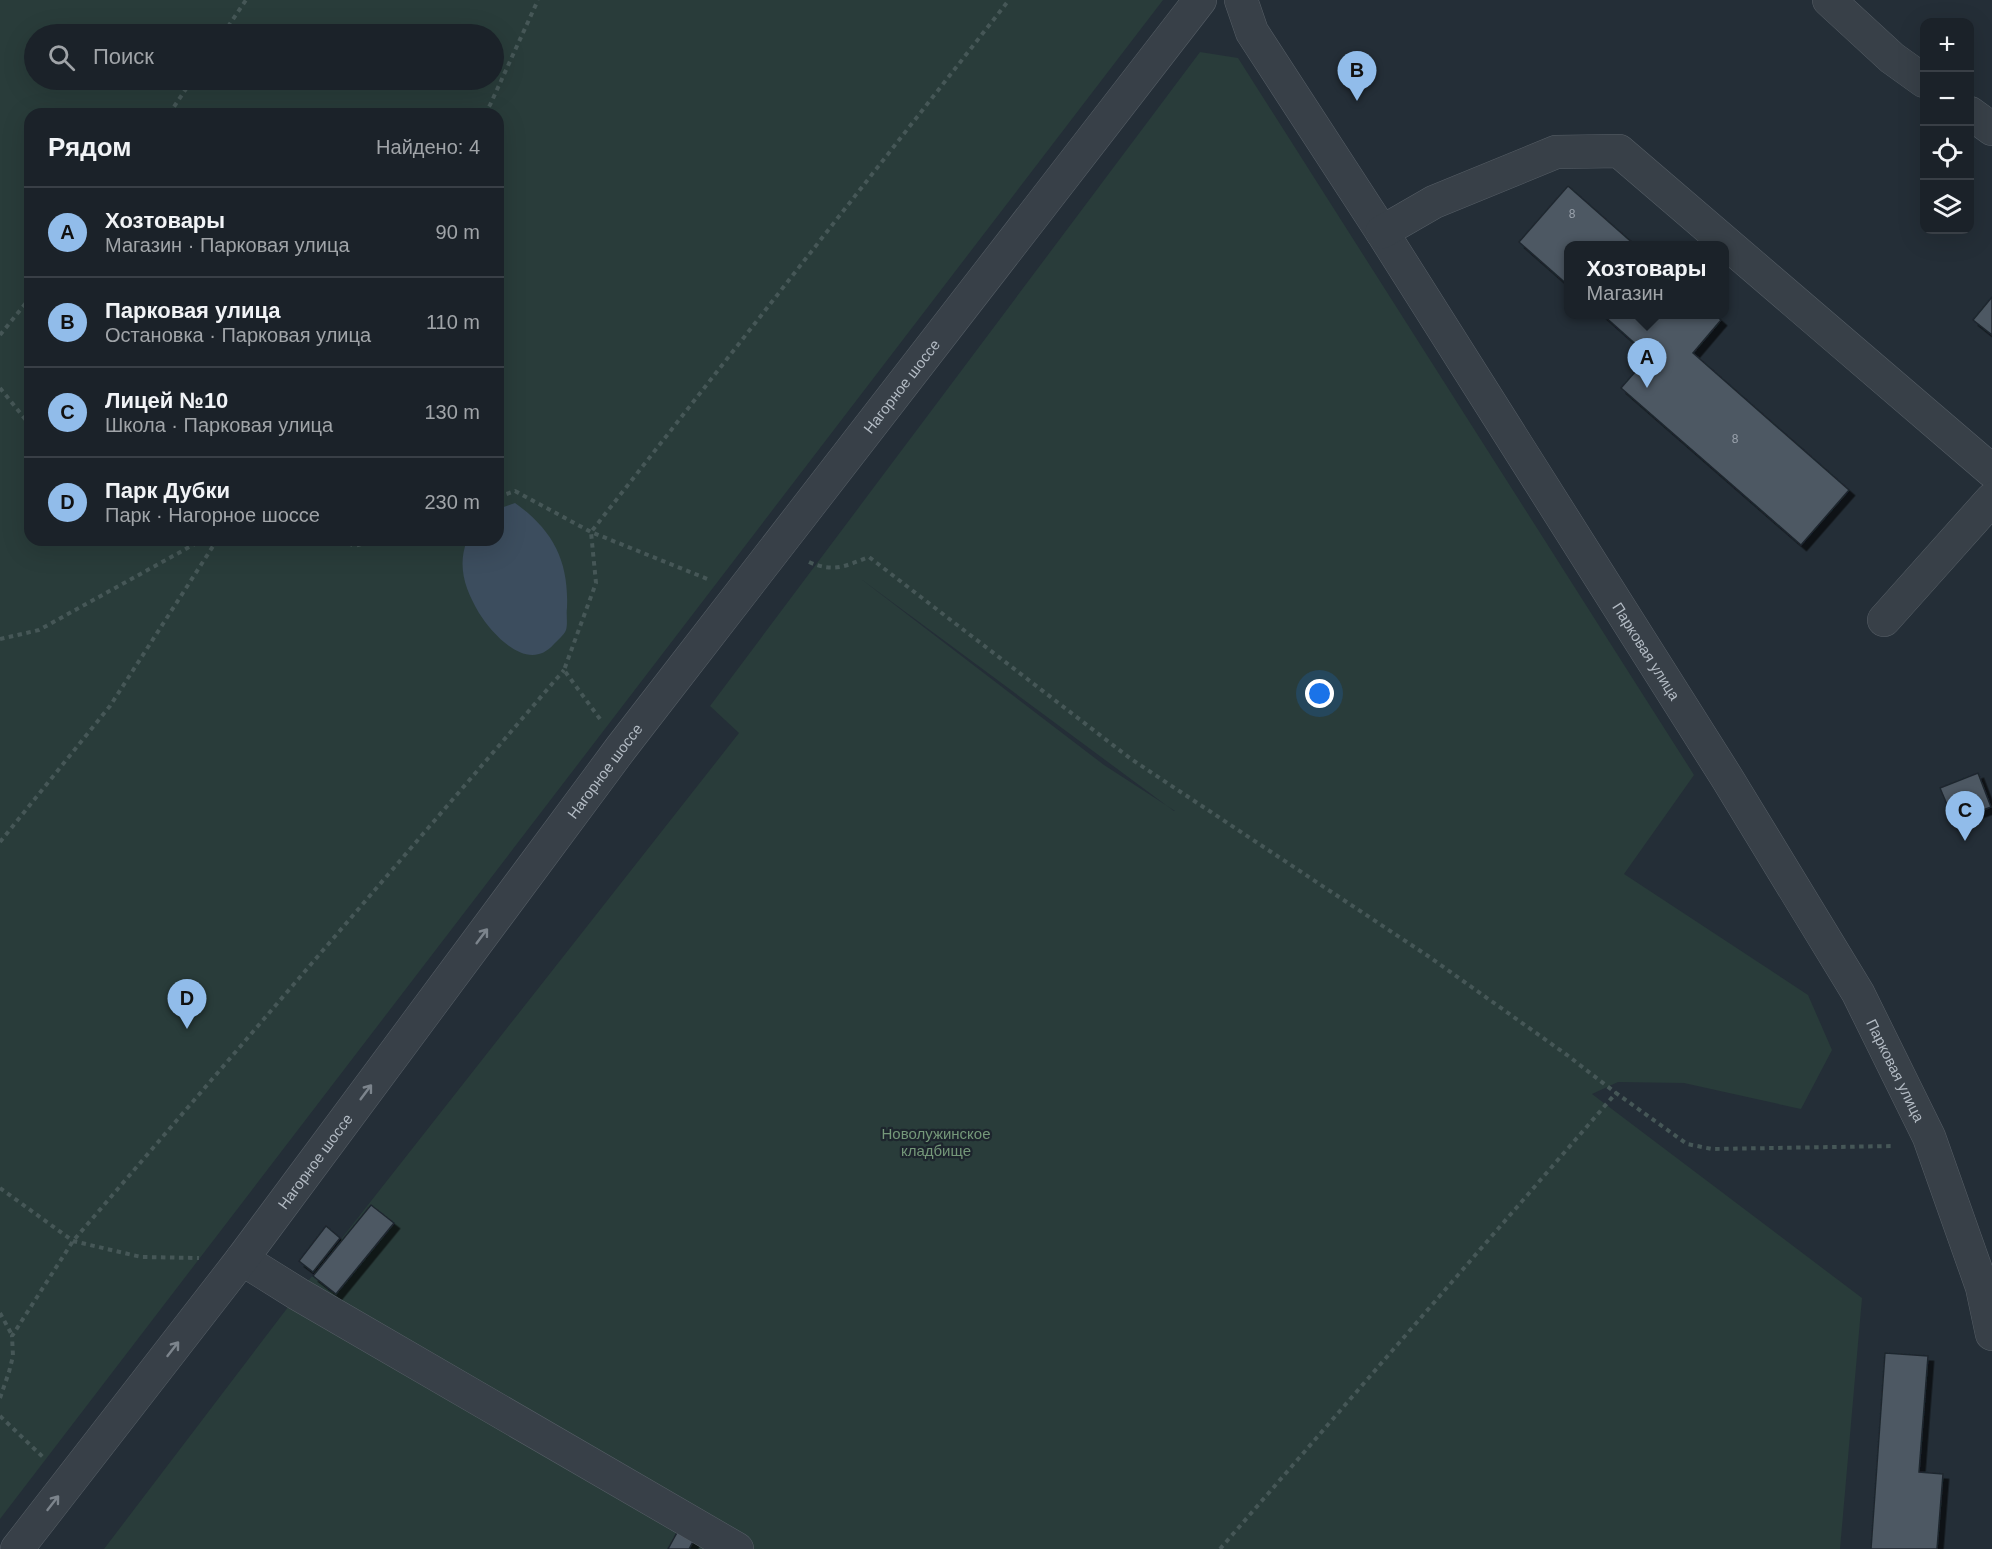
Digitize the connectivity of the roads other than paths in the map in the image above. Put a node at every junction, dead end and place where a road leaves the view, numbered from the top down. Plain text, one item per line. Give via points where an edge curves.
1 (1200, 0) edge
2 (1241, 0) edge
3 (1829, 0) edge
4 (1920, 78) edge
5 (1974, 116) edge
6 (1992, 129) edge
7 (1382, 232) junction
8 (1724, 241) edge
9 (1729, 245) edge
10 (1992, 471) edge
11 (1992, 499) edge
12 (1884, 620) dead end
13 (242, 1259) junction
14 (1992, 1334) edge
15 (17, 1549) edge
16 (737, 1549) edge

13 -> 1 street, Нагорное шоссе via 621,748
2 - 7 street, Парковая улица via 1252,32
3 - 4 street
5 - 6 street
7 - 8 street via 1434,202 1556,152 1619,151
7 - 14 street, Парковая улица via 1858,993 1929,1137 1982,1287
9 - 10 street
11 - 12 street
15 -> 13 street, Нагорное шоссе
13 - 16 street

